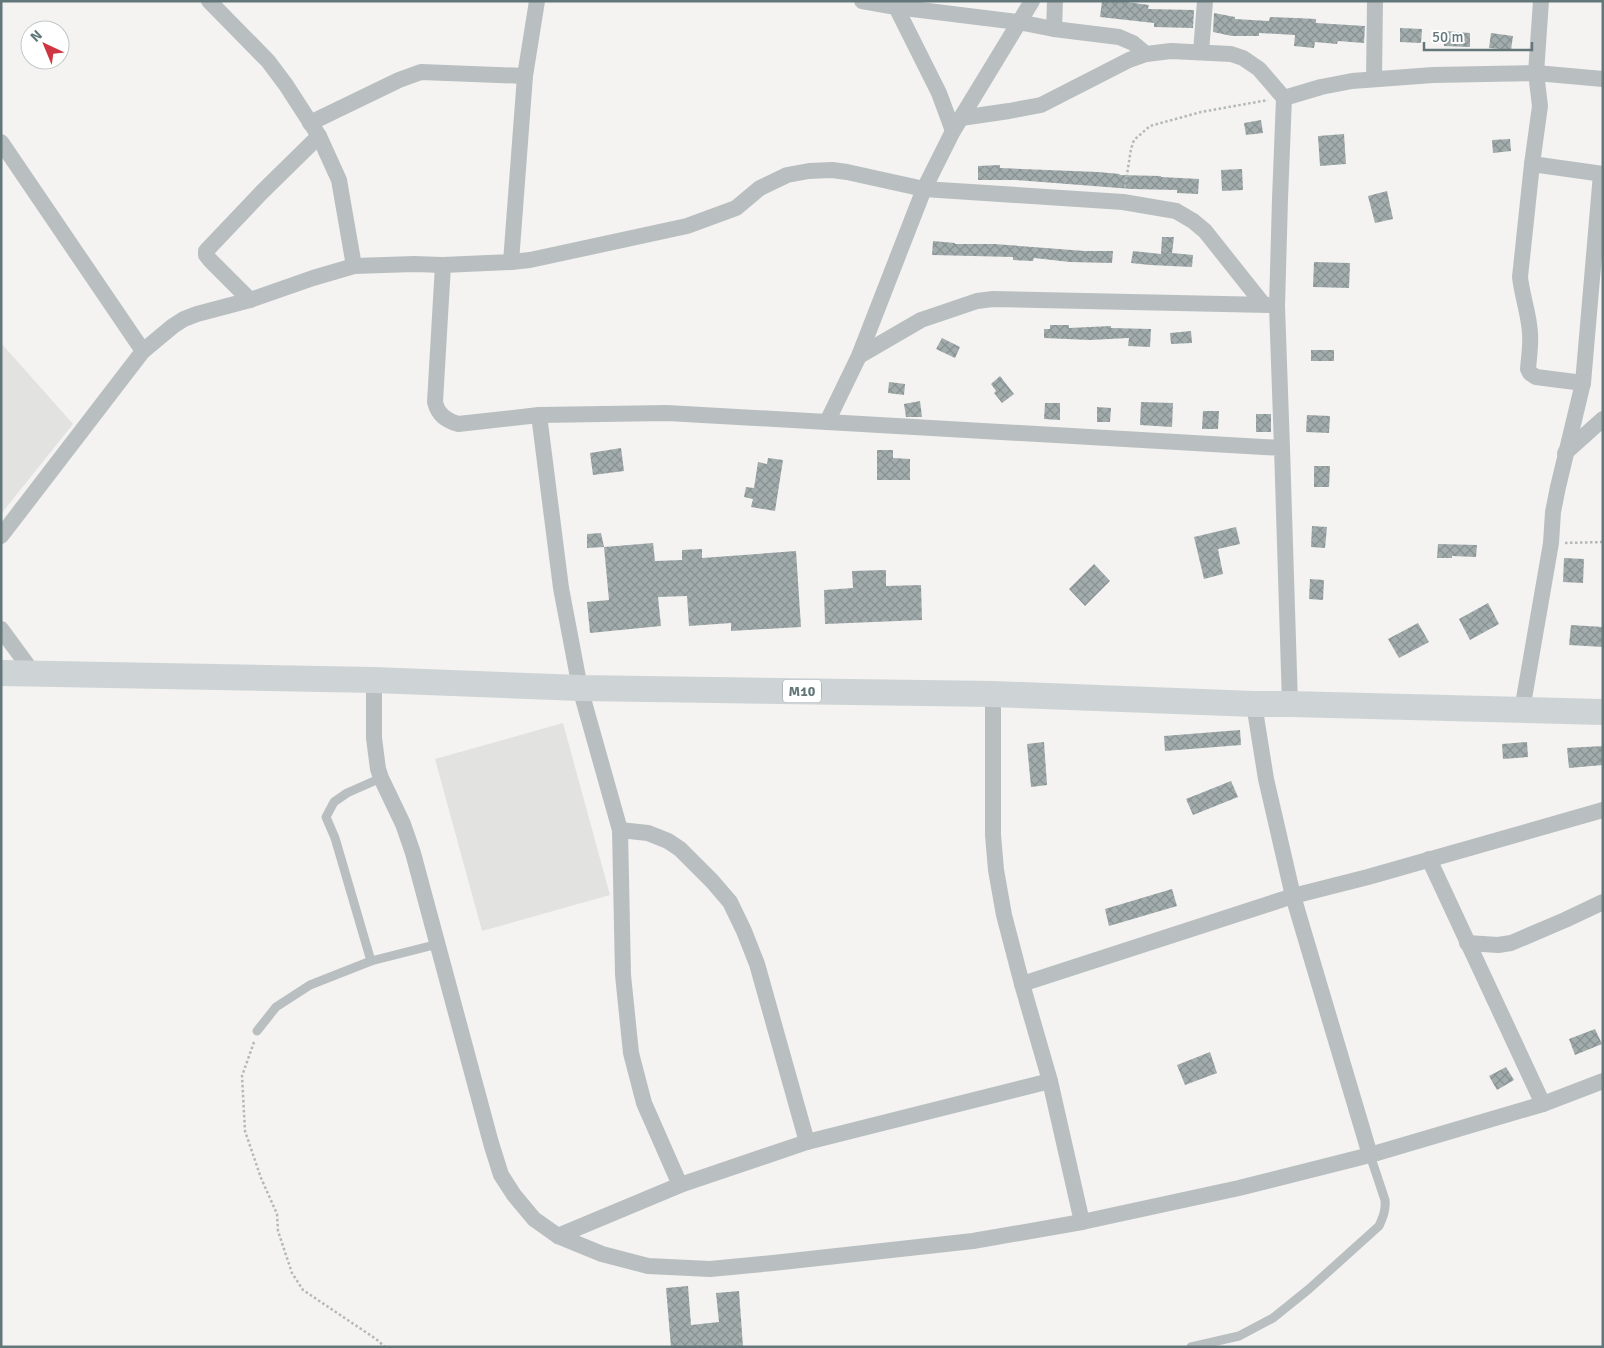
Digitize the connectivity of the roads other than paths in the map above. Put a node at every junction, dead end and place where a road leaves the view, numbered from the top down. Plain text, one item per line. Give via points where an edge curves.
1 (209, 1) edge
2 (537, 1) edge
3 (862, 1) edge
4 (1032, 1) edge
5 (1055, 1) edge
6 (1206, 1) edge
7 (1375, 1) edge
8 (1541, 1) edge
9 (896, 7) junction
10 (1018, 22) junction
11 (1054, 29) junction
12 (1202, 52) junction
13 (1146, 54) junction
14 (1536, 73) junction
15 (525, 76) junction
16 (1374, 79) junction
17 (1603, 79) edge
18 (1284, 98) junction
19 (957, 125) junction
20 (315, 130) junction
21 (1, 142) edge
22 (1532, 164) junction
23 (1602, 174) edge
24 (924, 189) junction
25 (511, 262) junction
26 (443, 265) junction
27 (354, 266) junction
28 (250, 300) junction
29 (1270, 305) junction
30 (142, 352) junction
31 (859, 356) junction
32 (1583, 383) junction
33 (539, 414) junction
34 (1603, 419) edge
35 (828, 422) junction
36 (1282, 448) junction
37 (1565, 453) junction
38 (1, 536) edge
39 (1, 629) edge
40 (1, 673) edge
41 (34, 674) junction
42 (374, 680) junction
43 (580, 688) junction
44 (993, 694) junction
45 (1254, 704) junction
46 (1290, 704) junction
47 (1522, 710) junction
48 (1603, 712) edge
49 (380, 778) junction
50 (1603, 810) edge
51 (620, 830) junction
52 (1429, 859) junction
53 (1293, 896) junction
54 (1603, 902) edge
55 (1467, 943) junction
56 (438, 944) junction
57 (371, 961) junction
58 (1022, 984) junction
59 (257, 1031) road end
60 (1050, 1081) junction
61 (1603, 1081) edge
62 (1543, 1104) junction
63 (807, 1142) junction
64 (1370, 1155) junction
65 (680, 1185) junction
66 (1082, 1222) junction
67 (558, 1236) junction
68 (1191, 1347) edge

1 - 20 street via 268,61
2 - 15 street
3 - 9 street
4 - 10 street
5 - 11 street
6 - 12 street
7 - 16 street
8 - 14 street
9 - 10 street
9 - 19 street
10 - 11 street
10 - 19 street
11 - 13 street via 1119,38 1133,43
12 - 13 street
12 - 18 street via 1244,58 1259,69
13 - 19 street via 1041,105
14 - 16 street via 1433,74
14 - 17 street
14 - 22 street via 1540,106
15 - 20 street via 421,72 399,80
15 - 25 street
16 - 18 street via 1320,87
18 - 29 street via 1280,199
19 - 24 street
20 - 27 street via 339,180
20 - 28 street via 206,251 210,260
21 - 30 street
22 - 23 street
22 - 32 street via 1520,277 1529,321 1528,369 1536,377
23 - 32 street
24 - 25 street via 847,172 802,172 770,182 736,208 687,226
24 - 29 street via 1123,202 1176,211 1193,220
24 - 31 street
25 - 26 street
26 - 27 street
26 - 33 street via 436,410 458,424
27 - 28 street
28 - 30 street via 184,319
29 - 31 street via 993,300 921,320
29 - 36 street
30 - 38 street
31 - 35 street
32 - 37 street
33 - 35 street via 668,413
33 - 43 street via 561,588
34 - 37 street
35 - 36 street
36 - 46 street
37 - 47 street
39 - 41 street
40 - 41 main road, M10
41 - 42 main road, M10
42 - 43 main road, M10
42 - 49 street via 374,738
43 - 44 main road, M10
43 - 51 street
44 - 45 main road, M10
44 - 58 street via 996,870
45 - 46 main road, M10
45 - 53 street via 1266,779
46 - 47 main road, M10
47 - 48 main road, M10
49 - 56 street via 403,824
49 - 57 lane via 334,802 326,817
50 - 52 street
51 - 63 street via 648,833 680,848 730,902 757,964
51 - 65 street via 623,975 631,1054 644,1103
52 - 53 street
52 - 55 street
53 - 58 street
53 - 64 street
54 - 55 street via 1511,943
55 - 62 street
56 - 57 lane
56 - 67 street via 501,1175 534,1219
57 - 59 lane via 310,985 276,1007
58 - 60 street
60 - 63 street
60 - 66 street
61 - 62 street
62 - 64 street
63 - 65 street
64 - 66 street
64 - 68 lane via 1385,1200 1378,1226 1273,1318 1239,1336
65 - 67 street
66 - 67 street via 973,1240 710,1269 648,1266 602,1254

